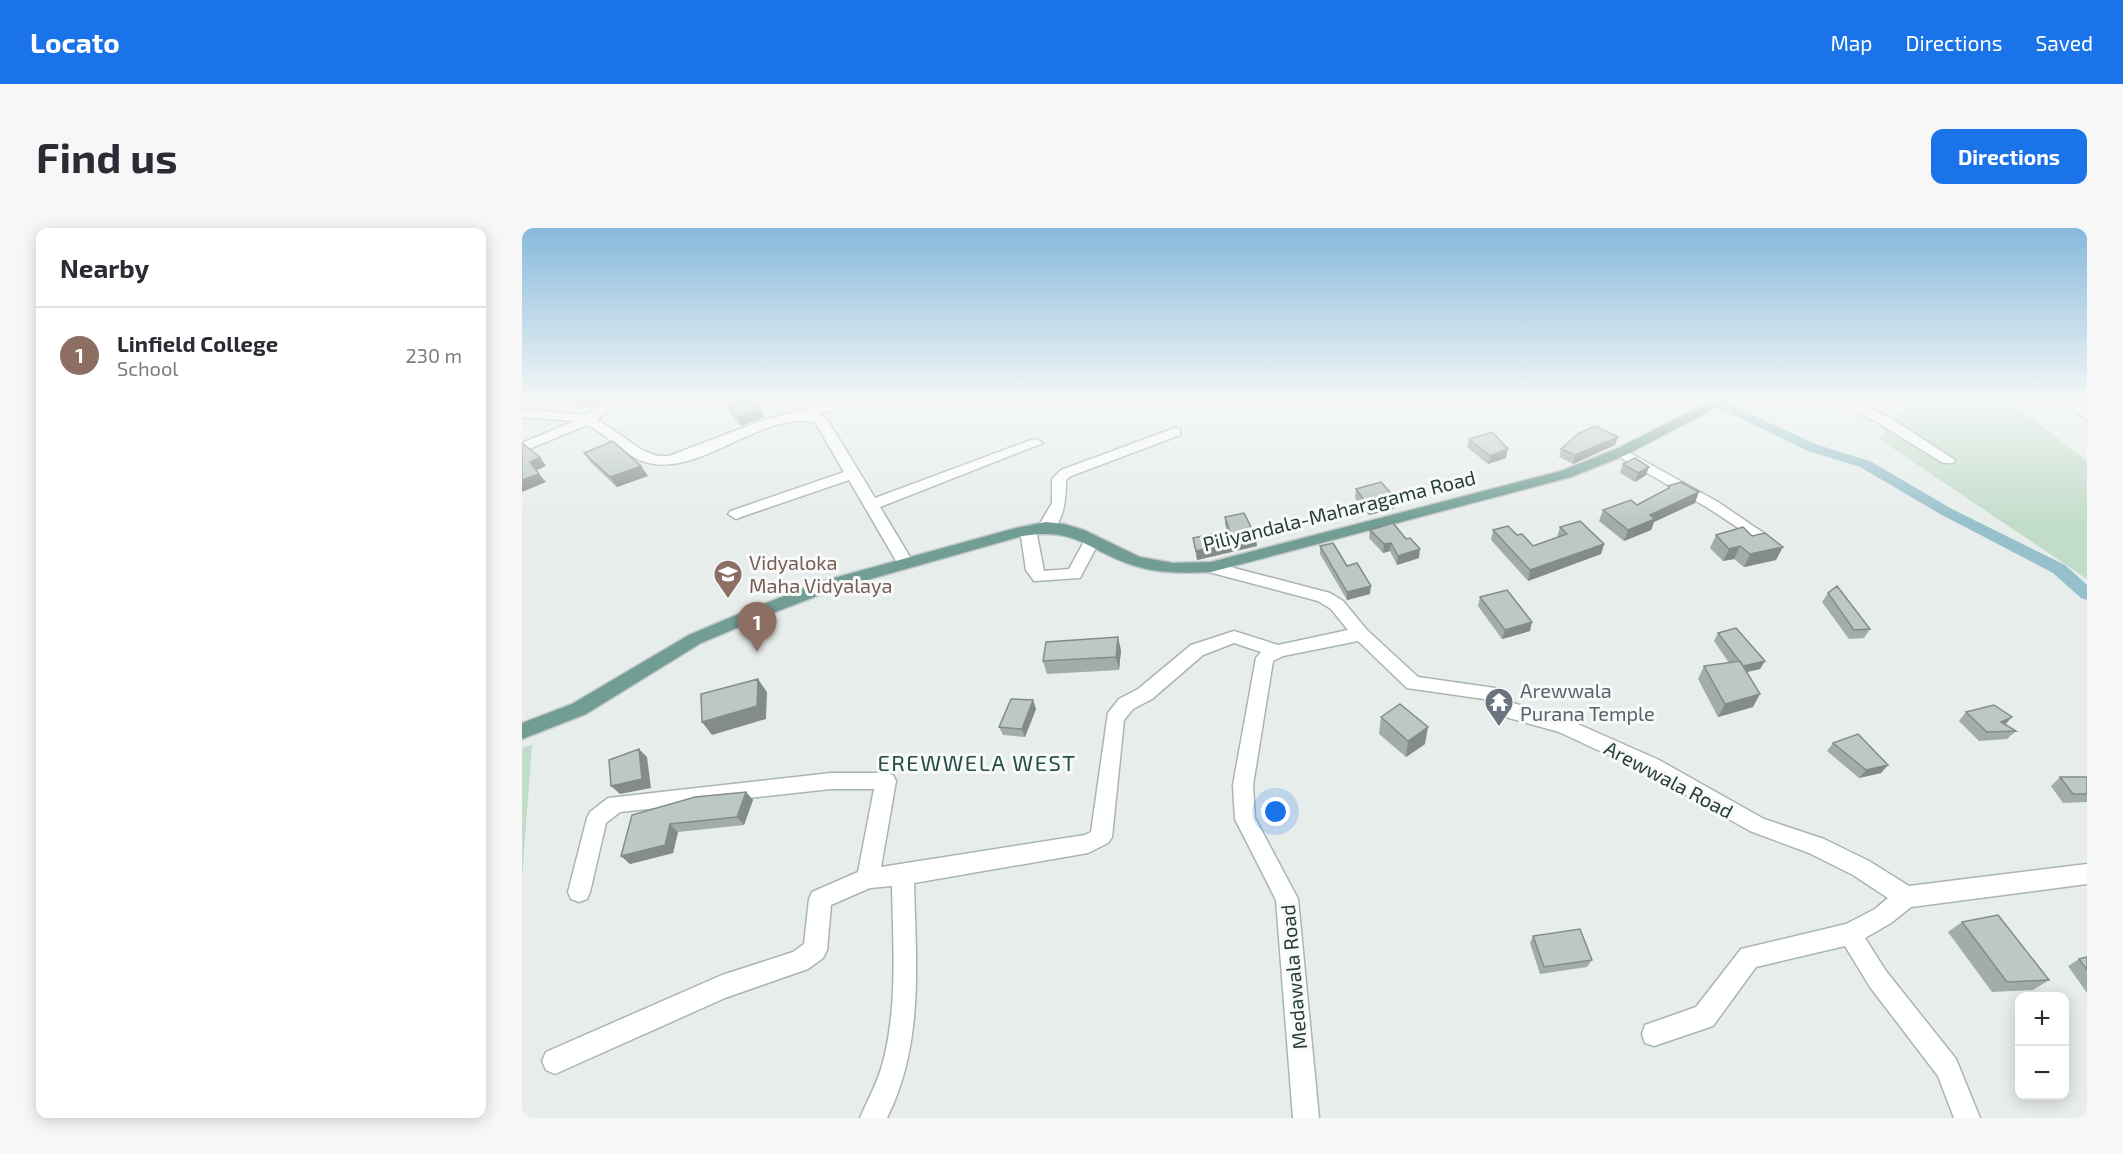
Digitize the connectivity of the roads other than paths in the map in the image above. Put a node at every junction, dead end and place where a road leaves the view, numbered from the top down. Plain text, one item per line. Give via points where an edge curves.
1 (542, 440) edge
2 (621, 440) edge
3 (731, 440) edge
4 (832, 440) edge
5 (1155, 440) edge
6 (1645, 440) edge
7 (1915, 440) edge
8 (1036, 444) dead end
9 (522, 448) edge
10 (1620, 452) junction
11 (1948, 460) dead end
12 (851, 474) junction
13 (871, 504) junction
14 (736, 514) dead end
15 (1046, 527) junction
16 (1028, 530) junction
17 (1757, 534) edge
18 (1092, 540) junction
19 (905, 562) junction
20 (1211, 567) junction
21 (1361, 634) junction
22 (1278, 651) junction
23 (522, 731) edge
24 (2087, 874) edge
25 (903, 875) junction
26 (868, 878) junction
27 (579, 892) dead end
28 (1906, 897) junction
29 (1850, 934) junction
30 (1654, 1034) dead end
31 (555, 1061) dead end
32 (873, 1118) edge
33 (1306, 1118) edge
34 (1967, 1118) edge

1 - 9 street
2 - 3 street via 641,457 661,461
4 - 12 street
5 - 15 street via 1066,473 1059,479 1059,503
6 - 10 main road, Piliyandala-Maharagama Road
7 - 11 street
8 - 13 street
10 - 17 street
10 - 20 main road, Piliyandala-Maharagama Road via 1566,474
12 - 13 street
12 - 14 street
13 - 19 street
15 - 16 main road, Piliyandala-Maharagama Road
15 - 18 main road, Piliyandala-Maharagama Road via 1073,530
16 - 18 street via 1040,578 1074,574
16 - 19 main road, Piliyandala-Maharagama Road
18 - 20 main road, Piliyandala-Maharagama Road via 1154,566
19 - 23 main road, Piliyandala-Maharagama Road via 829,585 718,629 579,709
20 - 21 street, Arewwala Road via 1324,597 1337,604
21 - 22 street
21 - 28 street, Arewwala Road via 1413,683 1489,693 1503,707 1564,726 1652,766 1757,825 1816,846 1861,868
22 - 25 street via 1234,637 1197,650 1145,694 1126,704 1115,718 1101,837 1088,844
22 - 33 street, Medawala Road via 1265,658 1244,785 1245,819 1287,899
24 - 28 street
25 - 26 street
25 - 32 street via 903,1035
26 - 27 street via 886,781 831,781 615,804 597,818
26 - 31 street via 820,899 815,950 800,961 722,987
28 - 29 street via 1883,916
29 - 30 street via 1749,957 1704,1017
29 - 34 street via 1878,979 1947,1068

